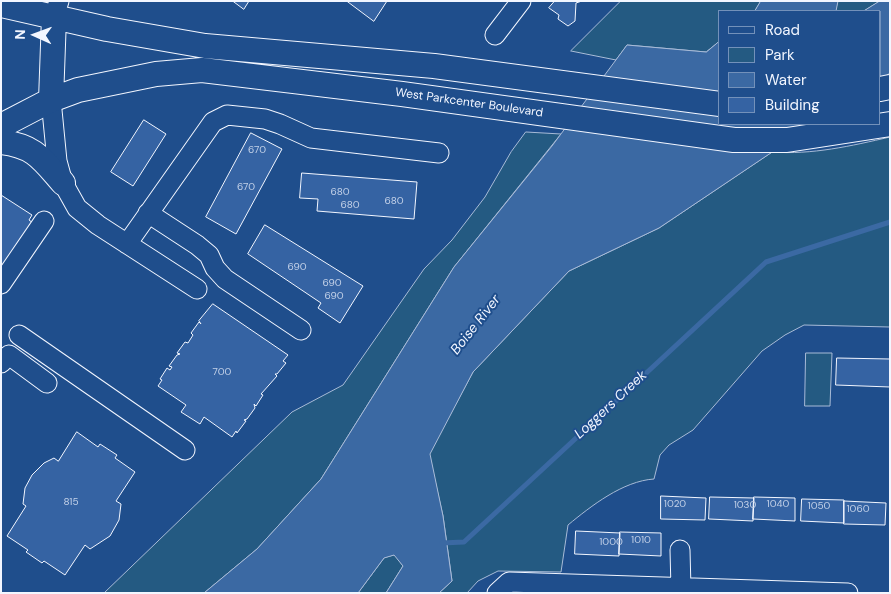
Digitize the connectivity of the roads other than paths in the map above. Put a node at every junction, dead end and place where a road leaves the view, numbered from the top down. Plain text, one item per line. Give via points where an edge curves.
1 (520, 1) edge
2 (1, 5) edge
3 (56, 9) edge
4 (495, 35) dead end
5 (51, 100) junction
6 (718, 104) edge
7 (890, 124) edge
8 (1, 126) edge
9 (1, 142) edge
10 (439, 153) dead end
11 (63, 183) junction
12 (148, 213) junction
13 (44, 221) dead end
14 (127, 244) junction
15 (1, 284) edge
16 (197, 290) dead end
17 (301, 330) dead end
18 (19, 335) dead end
19 (1, 364) edge
20 (47, 383) dead end
21 (185, 450) dead end
22 (680, 550) dead end
23 (681, 589) junction
24 (497, 593) edge
25 (848, 593) edge

1 - 4 street
2 - 3 main road
3 - 5 main road
3 - 6 main road via 107,29 205,46 434,66
5 - 7 main road, West Parkcenter Boulevard via 106,82 202,70 734,140 787,140
5 - 8 main road, West Parkcenter Boulevard
5 - 11 street via 56,161
9 - 11 main road via 26,147 40,157
10 - 12 street via 311,138 265,119 227,115 213,122
11 - 14 street via 77,208
12 - 14 street
12 - 17 street via 209,255 215,268 226,279
13 - 15 street
14 - 16 street
18 - 21 street
19 - 20 street via 9,355
22 - 23 street
23 - 24 street via 508,582
23 - 25 street

